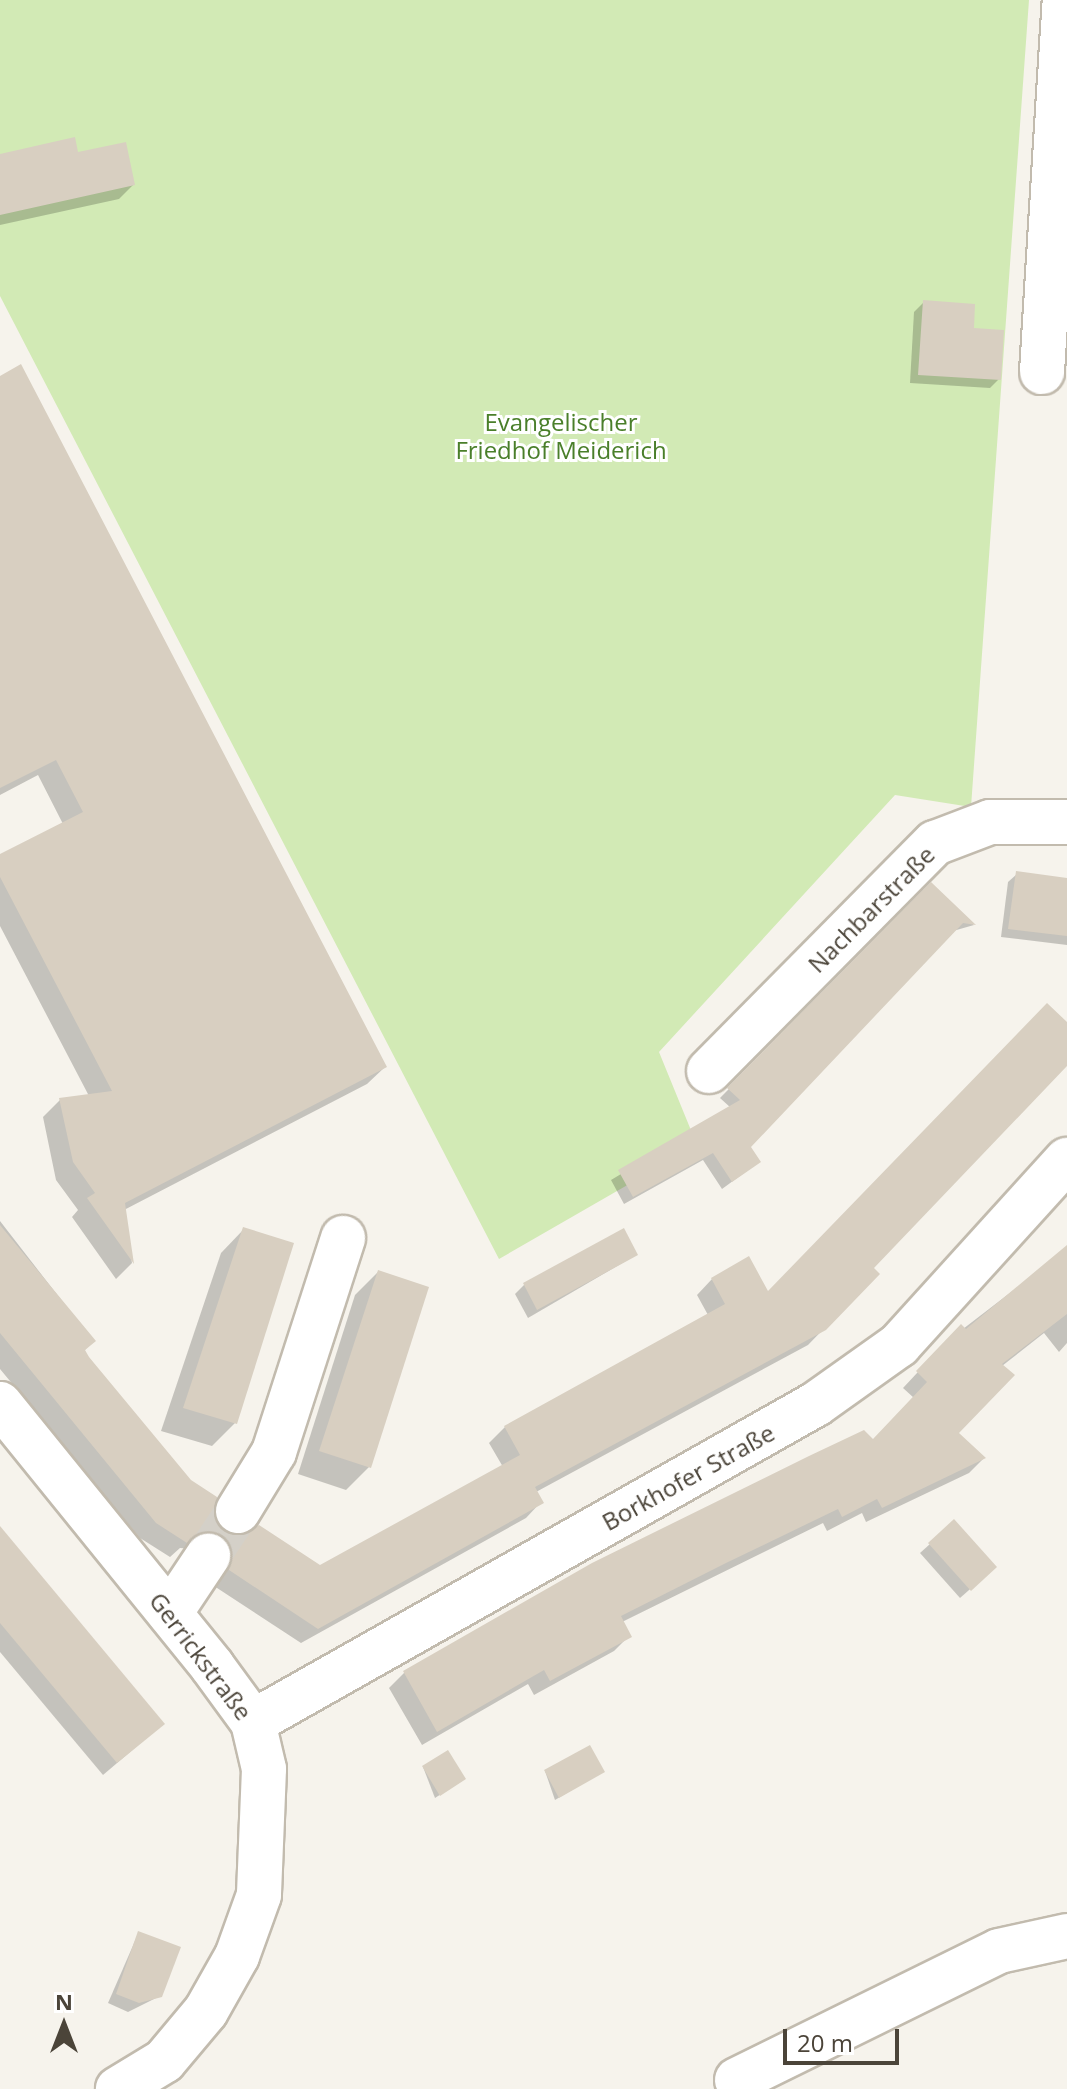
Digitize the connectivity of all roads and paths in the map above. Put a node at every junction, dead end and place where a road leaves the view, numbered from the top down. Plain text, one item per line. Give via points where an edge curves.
1 (1065, 0) edge
2 (1042, 372) dead end
3 (1067, 822) edge
4 (709, 1071) dead end
5 (1067, 1160) edge
6 (343, 1238) dead end
7 (0, 1404) edge
8 (238, 1511) tunnel mouth
9 (208, 1556) tunnel mouth
10 (170, 1613) junction
11 (253, 1722) junction
12 (1067, 1936) edge
13 (733, 2086) edge
14 (118, 2089) edge

1 - 2 street
3 - 4 street, Nachbarstraße via 990,822 935,843
5 - 11 street, Borkhofer Straße via 899,1345 816,1404
6 - 8 street via 274,1452
7 - 10 street, Gerrickstraße
9 - 10 street
10 - 11 street, Gerrickstraße
11 - 14 street, Gerrickstraße via 264,1769 259,1895 237,1956 206,2011 164,2061
12 - 13 street via 999,1951

